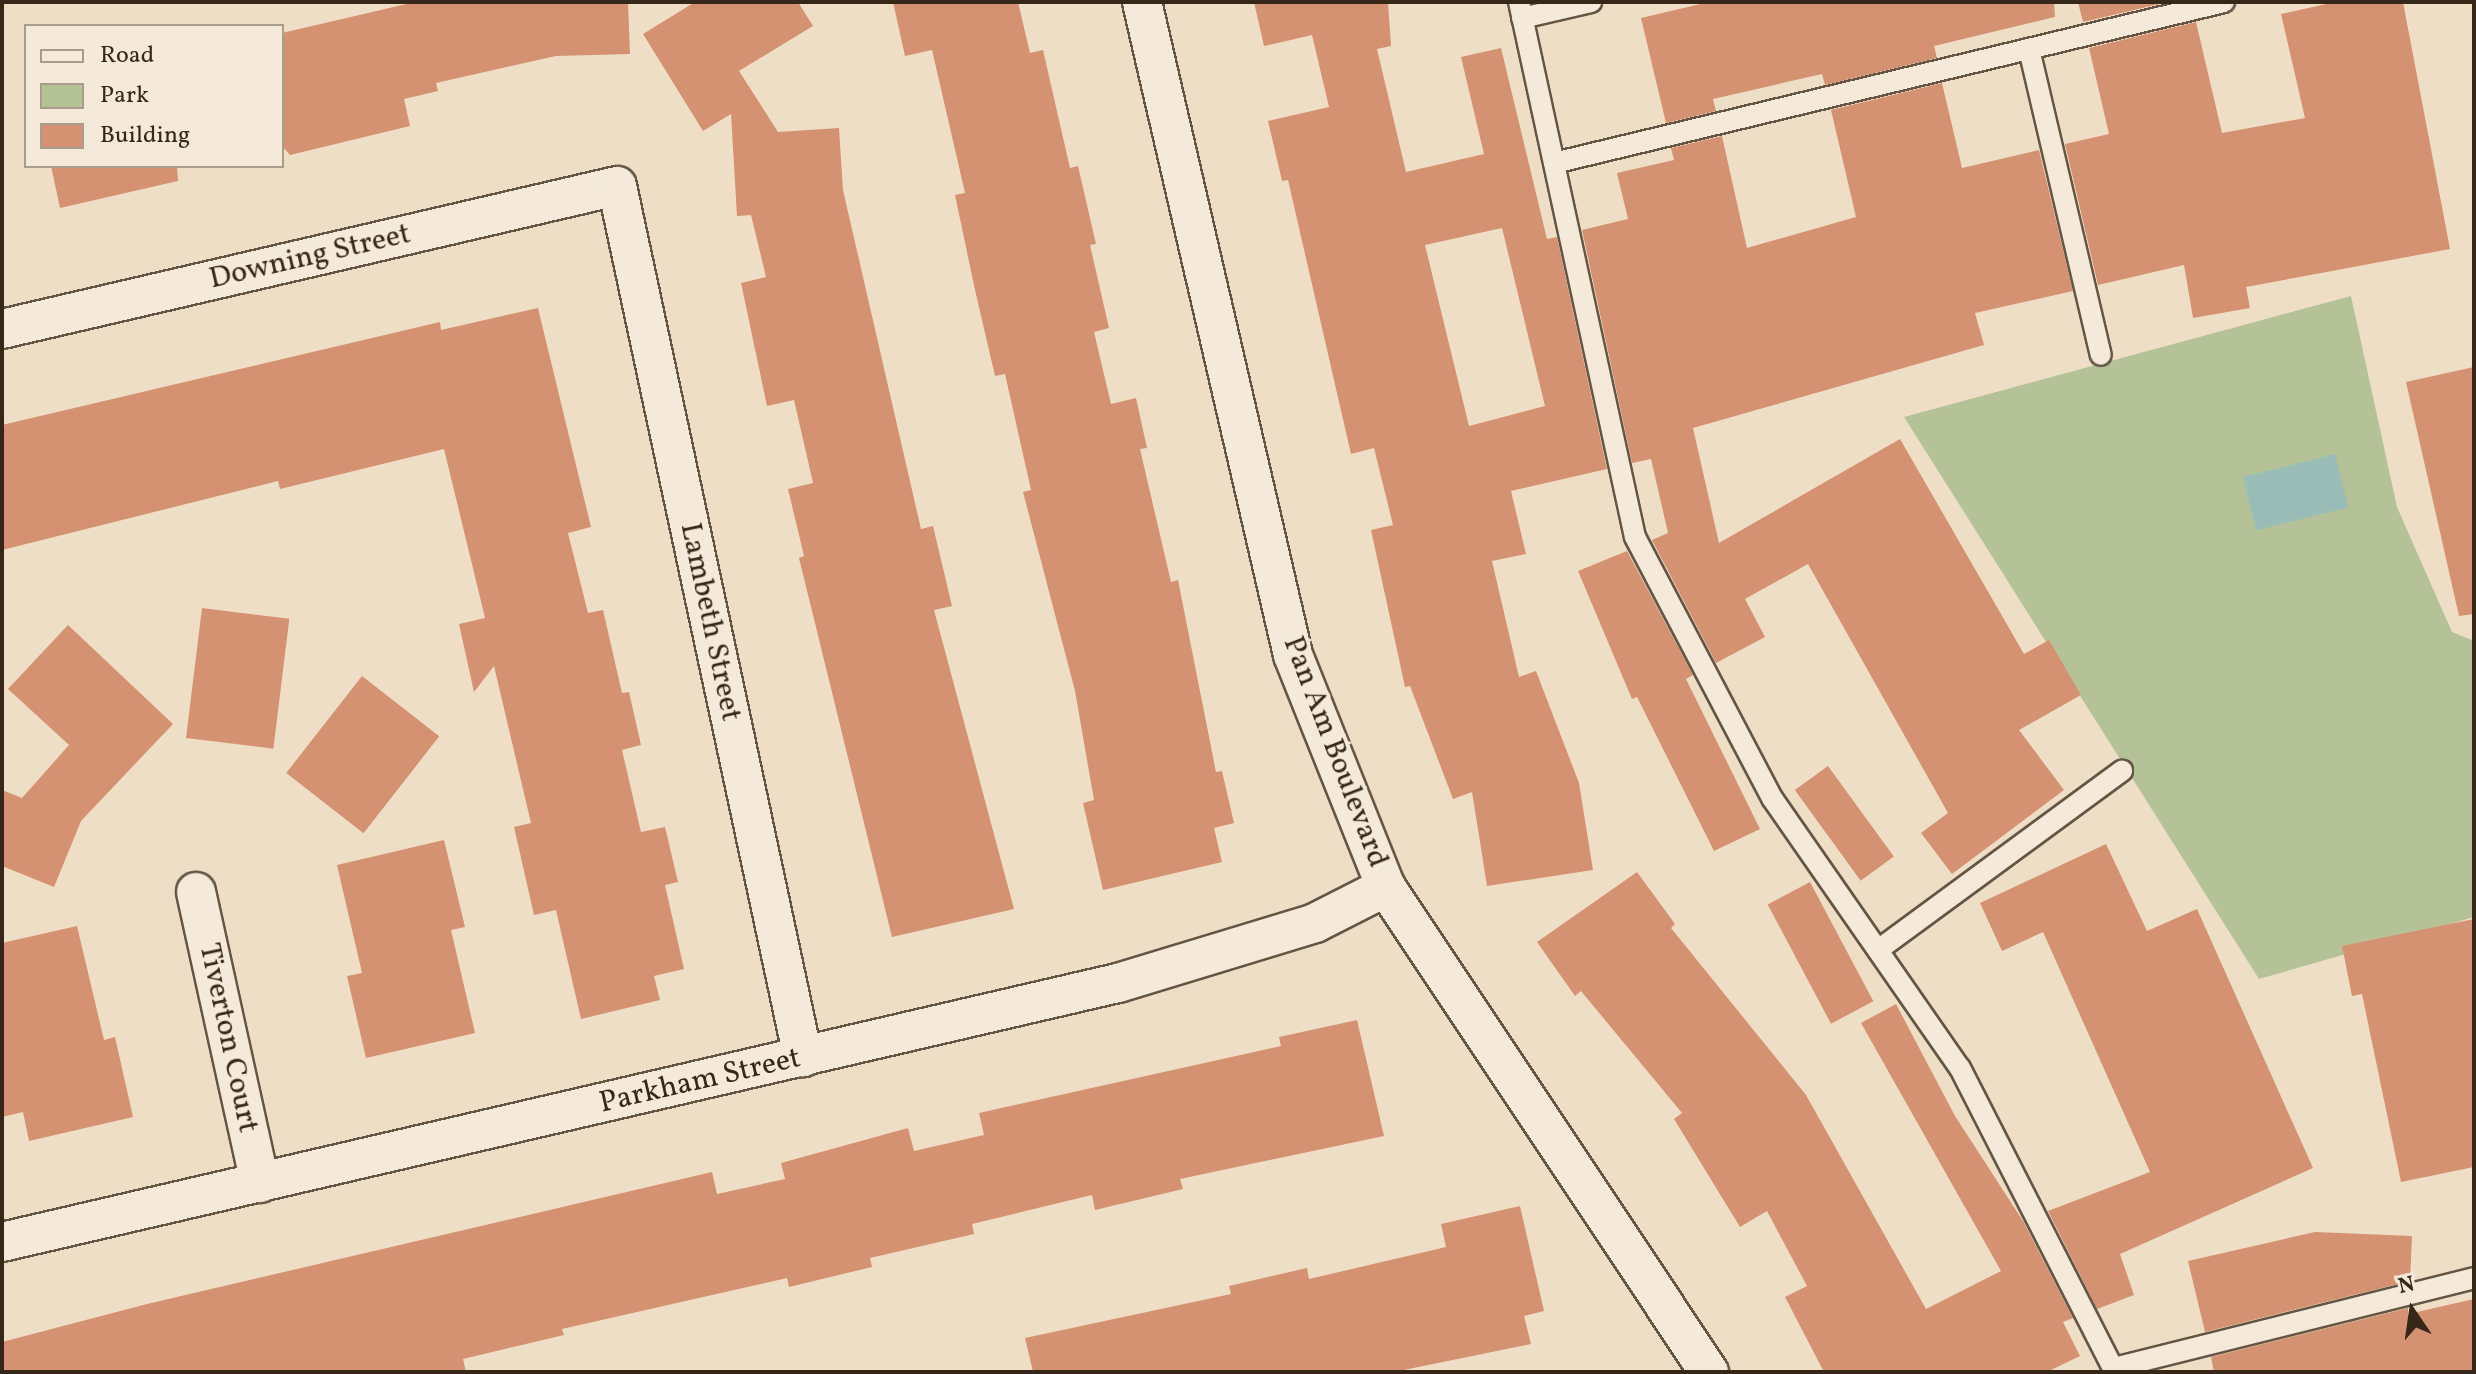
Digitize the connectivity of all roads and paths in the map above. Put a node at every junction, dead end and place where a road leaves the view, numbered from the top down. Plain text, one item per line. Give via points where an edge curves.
1 (1142, 2) edge
2 (1591, 2) edge
3 (2224, 2) edge
4 (1520, 10) edge
5 (2029, 49) junction
6 (1554, 163) junction
7 (617, 186) joint
8 (2, 329) edge
9 (2101, 355) dead end
10 (2122, 771) dead end
11 (1386, 887) junction
12 (196, 892) dead end
13 (1878, 950) junction
14 (803, 1057) junction
15 (260, 1183) junction
16 (2, 1242) edge
17 (2474, 1278) edge
18 (2115, 1370) edge
19 (1709, 1372) edge

1 - 11 street, Pan Am Boulevard via 1293,655
2 - 4 lane
3 - 5 lane
4 - 6 lane
5 - 6 lane
5 - 9 lane
6 - 13 lane via 1635,537 1772,798
7 - 8 street, Downing Street
7 - 14 street, Lambeth Street
10 - 13 lane
11 - 14 street, Parkham Street via 1315,923 1227,954
11 - 19 street, Pan Am Boulevard
12 - 15 street, Tiverton Court
13 - 18 lane via 1960,1068
14 - 15 street, Parkham Street
15 - 16 street, Parkham Street
17 - 18 lane

